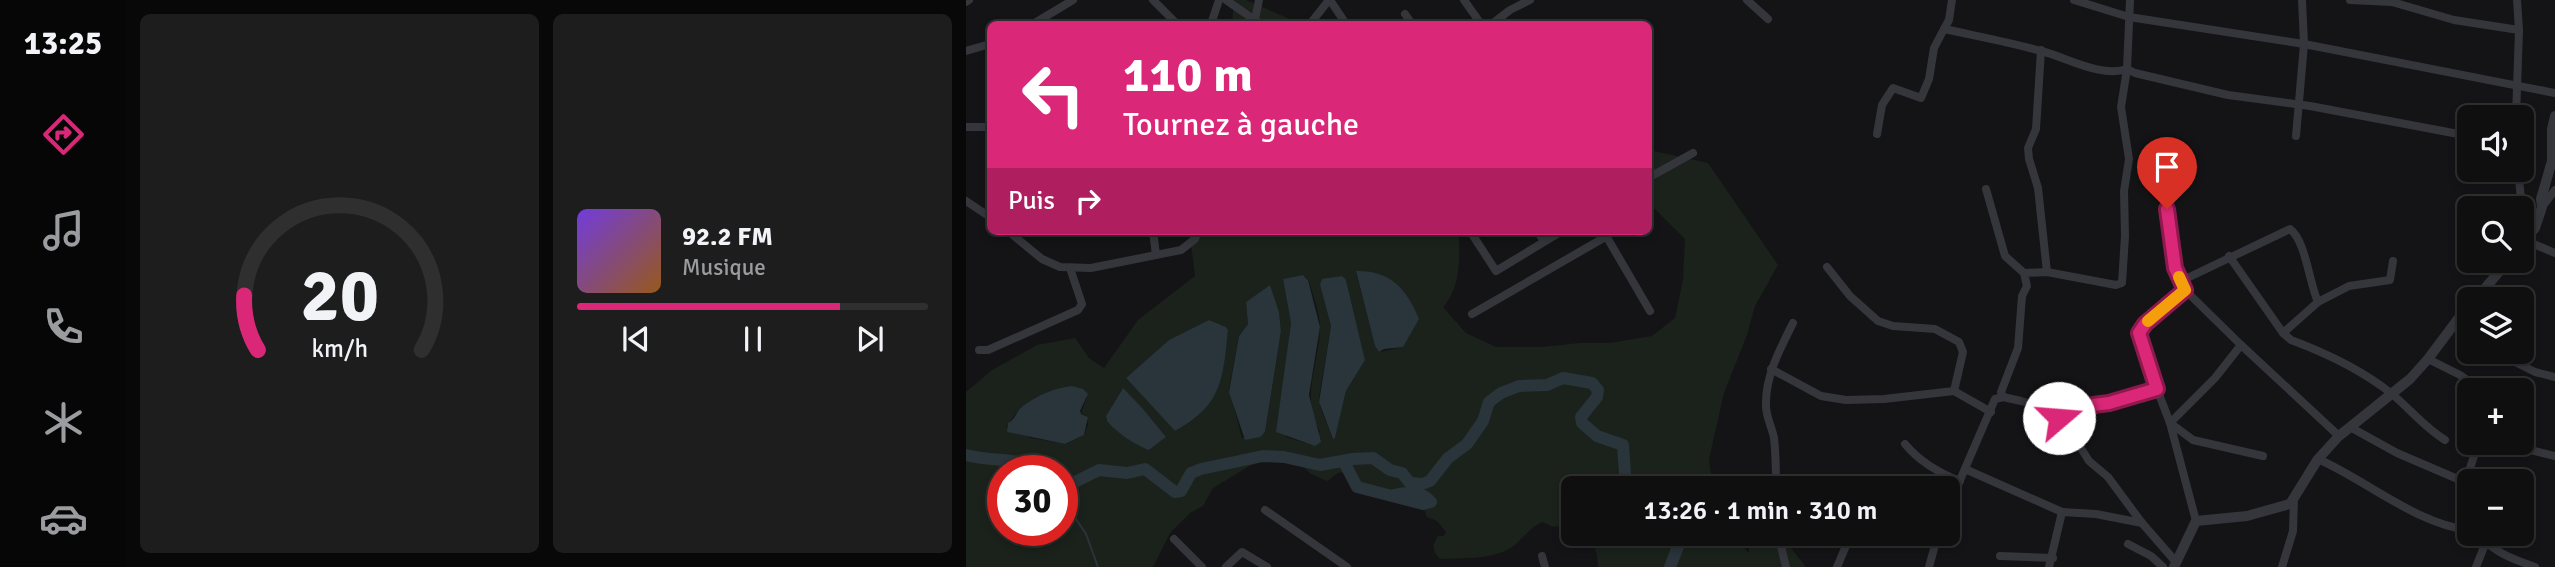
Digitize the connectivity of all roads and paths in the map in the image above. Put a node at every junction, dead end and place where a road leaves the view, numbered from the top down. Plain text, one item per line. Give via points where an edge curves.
1 (1073, 0) edge
2 (1153, 0) edge
3 (1219, 0) edge
4 (1226, 0) edge
5 (1259, 0) edge
6 (1329, 0) edge
7 (1464, 0) edge
8 (1530, 0) edge
9 (1747, 0) edge
10 (1952, 0) edge
11 (2079, 0) edge
12 (2130, 0) edge
13 (2302, 0) edge
14 (2350, 0) edge
15 (2517, 0) edge
16 (1405, 14) dead end
17 (2129, 17) junction
18 (1768, 19) dead end
19 (1038, 21) edge
20 (1174, 21) edge
21 (1212, 21) edge
22 (1255, 21) edge
23 (1257, 21) edge
24 (1312, 21) edge
25 (1344, 21) edge
26 (1410, 21) edge
27 (1479, 21) edge
28 (1496, 21) edge
29 (1944, 29) junction
30 (2519, 30) junction
31 (2304, 44) junction
32 (987, 45) edge
33 (2040, 50) junction
34 (966, 51) edge
35 (2127, 69) junction
36 (2516, 84) junction
37 (2555, 93) edge
38 (2300, 105) junction
39 (2516, 105) edge
40 (2555, 116) edge
41 (966, 127) edge
42 (987, 127) edge
43 (2457, 133) edge
44 (1877, 134) dead end
45 (2296, 136) dead end
46 (1693, 153) dead end
47 (1652, 176) edge
48 (1986, 189) dead end
49 (2555, 190) edge
50 (966, 201) edge
51 (2542, 207) junction
52 (2167, 209) dead end
53 (987, 215) edge
54 (2534, 229) edge
55 (1013, 235) edge
56 (1154, 235) edge
57 (1196, 235) edge
58 (1473, 235) edge
59 (1540, 235) edge
60 (1555, 235) edge
61 (1602, 235) edge
62 (1606, 235) edge
63 (1544, 241) junction
64 (2534, 246) edge
65 (2555, 253) edge
66 (1156, 255) junction
67 (2229, 256) junction
68 (2393, 261) dead end
69 (1827, 267) dead end
70 (1070, 268) junction
71 (2047, 272) junction
72 (2024, 273) junction
73 (2498, 273) edge
74 (2180, 281) junction
75 (2486, 287) edge
76 (2185, 290) junction
77 (2318, 302) junction
78 (1650, 311) dead end
79 (1472, 314) dead end
80 (2457, 320) edge
81 (1793, 323) dead end
82 (2283, 333) junction
83 (2241, 345) junction
84 (979, 350) dead end
85 (2428, 359) junction
86 (2519, 364) edge
87 (1771, 369) junction
88 (2555, 377) edge
89 (2464, 378) edge
90 (2157, 389) junction
91 (1954, 391) junction
92 (2392, 394) junction
93 (2003, 397) junction
94 (1991, 412) junction
95 (2059, 418) junction
96 (2170, 423) junction
97 (2350, 427) junction
98 (2339, 436) junction
99 (2445, 440) dead end
100 (1905, 444) dead end
101 (2534, 451) edge
102 (2475, 455) edge
103 (2263, 456) dead end
104 (2555, 456) edge
105 (2318, 458) junction
106 (1965, 469) junction
107 (1776, 476) edge
108 (1946, 476) edge
109 (1960, 481) edge
110 (2294, 498) junction
111 (1265, 510) dead end
112 (2062, 512) junction
113 (2196, 521) junction
114 (2142, 523) junction
115 (2457, 528) edge
116 (1174, 539) dead end
117 (2128, 544) dead end
118 (1781, 546) edge
119 (1847, 546) edge
120 (1935, 546) edge
121 (2484, 546) edge
122 (2492, 546) edge
123 (1542, 556) dead end
124 (2000, 556) dead end
125 (2053, 558) junction
126 (2175, 564) edge
127 (1202, 567) edge
128 (1226, 567) edge
129 (1267, 567) edge
130 (1347, 567) edge
131 (1545, 567) edge
132 (1786, 567) edge
133 (1837, 567) edge
134 (1929, 567) edge
135 (2049, 567) edge
136 (2163, 567) edge
137 (2282, 567) edge
138 (2476, 567) edge
139 (2535, 567) edge

1 - 19 street
2 - 20 street
3 - 21 street
4 - 22 street
5 - 23 street
6 - 24 street
6 - 25 street
7 - 27 street
8 - 28 street
9 - 18 street
10 - 29 street
11 - 17 street
12 - 17 street
13 - 31 street
14 - 30 street via 2392,2 2454,20
15 - 30 street
16 - 26 street
17 - 31 street
17 - 35 street
29 - 33 street
29 - 44 street via 1934,48 1926,91 1921,98 1893,88 1882,105
30 - 36 street
31 - 36 street
31 - 38 street
32 - 34 street
33 - 35 street via 2098,69
33 - 71 street via 2036,129 2028,148 2038,188
35 - 38 street via 2228,94
35 - 71 street via 2121,107 2129,159 2122,282 2116,285
36 - 37 street
36 - 39 street
38 - 43 street
38 - 45 street
40 - 51 street
41 - 42 street
46 - 47 street
48 - 72 street via 2005,256
49 - 51 street
50 - 53 street
51 - 54 street
52 - 74 street
55 - 70 street via 1042,259
56 - 66 street
57 - 66 street via 1181,250
58 - 63 street via 1496,271
59 - 63 street
60 - 63 street
61 - 79 street
62 - 78 street
64 - 65 street
66 - 70 street
67 - 74 street
67 - 77 street via 2294,231
67 - 82 street
68 - 77 street via 2390,280 2349,286
69 - 91 street via 1878,321 1935,329 1959,342 1963,352
70 - 84 street via 1082,304 1079,310
71 - 72 street
72 - 93 street via 2027,286 2022,296 2018,348
73 - 75 street
74 - 76 street
76 - 83 street
76 - 90 street via 2139,333
77 - 82 street
80 - 85 street
81 - 87 street
82 - 92 street via 2357,370
83 - 96 street
83 - 98 street
85 - 89 street
85 - 92 street
86 - 88 street
87 - 91 street via 1812,393 1846,400
87 - 107 street via 1766,409 1774,437
90 - 95 street via 2093,405 2077,420
90 - 96 street
91 - 94 street
92 - 97 street
92 - 99 street
93 - 94 street via 1996,399
93 - 95 street via 2046,408
94 - 106 street
95 - 114 street
96 - 103 street via 2193,440
96 - 113 street
97 - 98 street
97 - 102 street via 2460,480 2468,478
98 - 105 street
100 - 108 street
101 - 104 street
105 - 110 street
105 - 115 street via 2429,519
106 - 109 street
106 - 112 street
110 - 113 street via 2282,508
110 - 137 street via 2293,531
111 - 130 street
112 - 114 street
112 - 125 street
113 - 126 street
114 - 126 street
116 - 127 street
117 - 136 street
118 - 132 street
119 - 133 street
120 - 134 street
121 - 138 street
122 - 139 street
123 - 131 street
124 - 125 street
125 - 135 street
128 - 129 street via 1242,552

